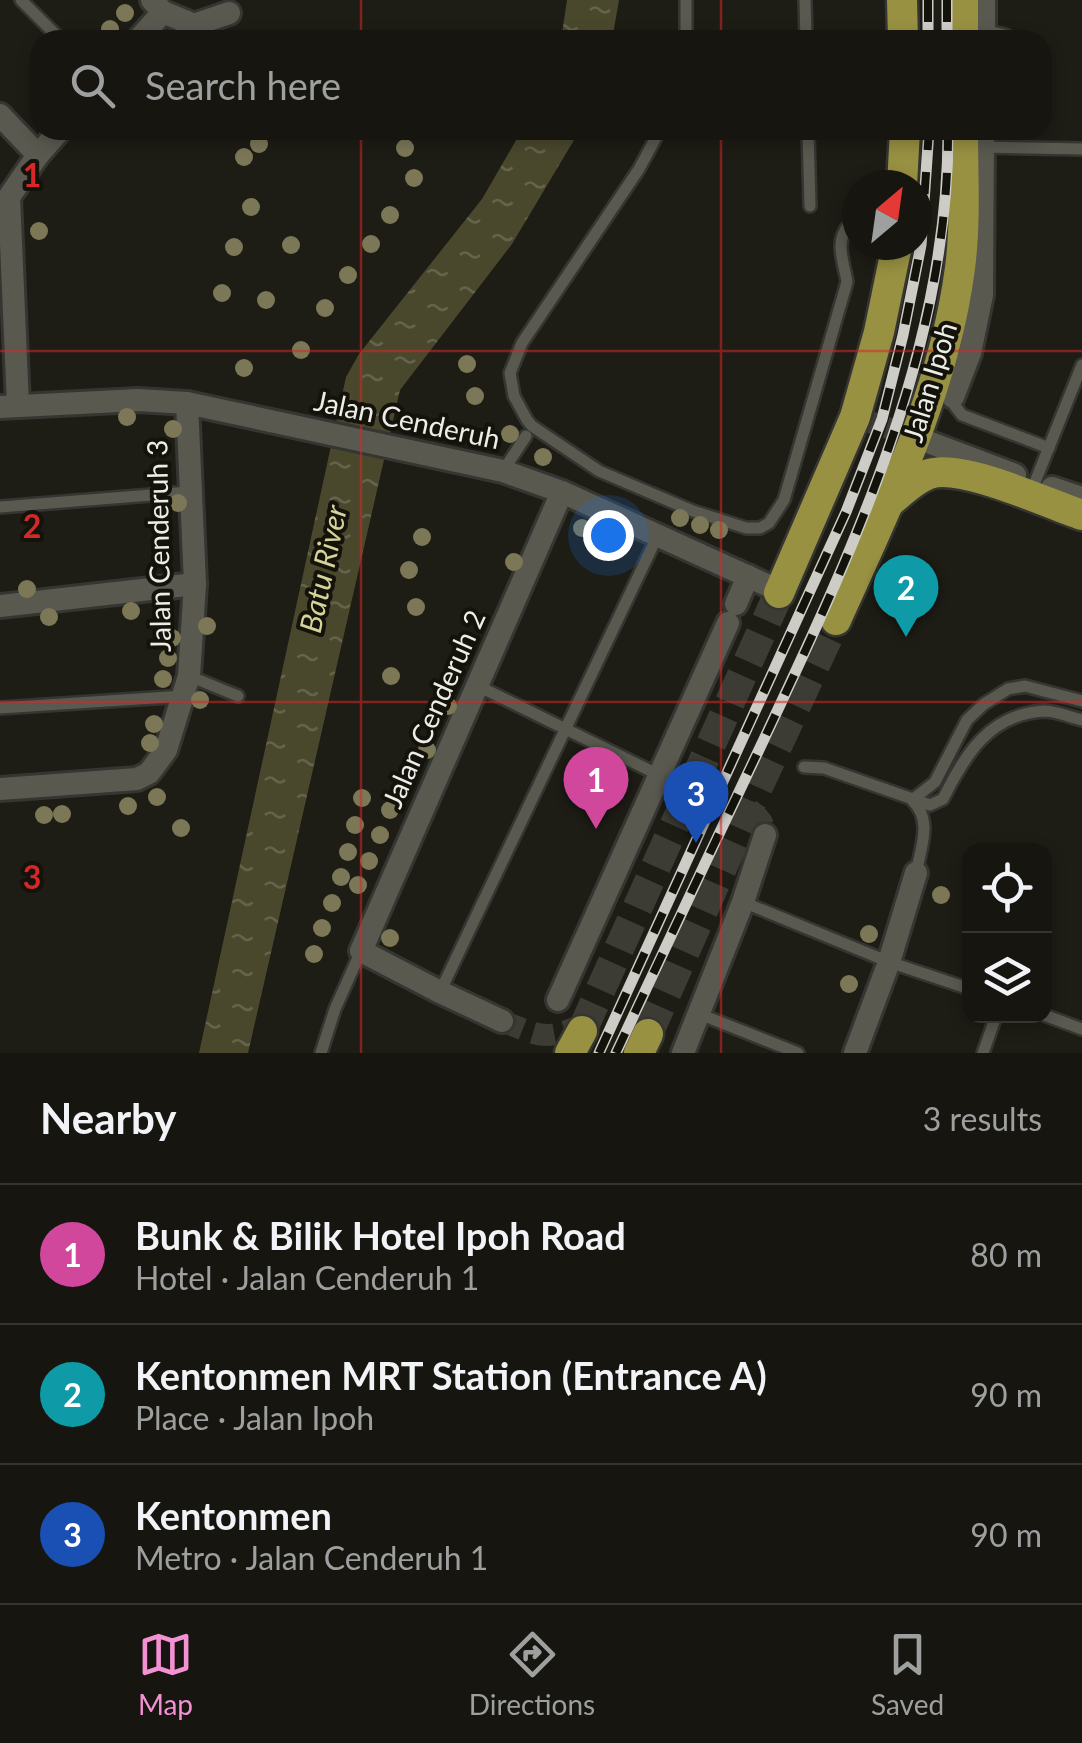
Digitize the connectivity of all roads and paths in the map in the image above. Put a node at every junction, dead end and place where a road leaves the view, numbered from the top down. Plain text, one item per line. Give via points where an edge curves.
1 (21, 0) edge
2 (686, 0) edge
3 (805, 0) edge
4 (902, 0) edge
5 (158, 6) edge
6 (229, 13) dead end
7 (51, 30) edge
8 (144, 30) edge
9 (686, 30) edge
10 (806, 30) edge
11 (902, 30) edge
12 (0, 115) edge
13 (51, 140) edge
14 (655, 140) edge
15 (808, 140) edge
16 (904, 140) edge
17 (973, 140) edge
18 (973, 140) edge
19 (985, 140) edge
20 (1082, 148) edge
21 (38, 155) junction
22 (903, 170) edge
23 (4, 197) edge
24 (810, 206) dead end
25 (842, 234) edge
26 (842, 259) edge
27 (842, 260) edge
28 (894, 260) edge
29 (1082, 365) edge
30 (954, 397) joint
31 (186, 403) junction
32 (9, 406) edge
33 (526, 436) dead end
34 (916, 436) junction
35 (1049, 448) junction
36 (503, 471) junction
37 (1043, 485) junction
38 (1082, 488) edge
39 (190, 492) junction
40 (562, 492) junction
41 (1082, 502) edge
42 (888, 504) junction
43 (0, 507) edge
44 (1082, 515) edge
45 (658, 535) junction
46 (748, 576) junction
47 (195, 584) junction
48 (780, 592) joint
49 (0, 606) edge
50 (836, 620) tunnel mouth
51 (476, 685) junction
52 (186, 686) junction
53 (238, 696) dead end
54 (1082, 700) edge
55 (0, 708) edge
56 (1082, 720) edge
57 (566, 727) junction
58 (804, 767) dead end
59 (659, 775) junction
60 (0, 790) edge
61 (912, 800) junction
62 (764, 836) dead end
63 (916, 872) joint
64 (743, 902) junction
65 (361, 951) junction
66 (889, 962) junction
67 (962, 986) edge
68 (440, 992) junction
69 (558, 1000) dead end
70 (698, 1013) junction
71 (489, 1017) tunnel mouth
72 (1052, 1018) edge
73 (994, 1023) edge
74 (1082, 1029) edge
75 (320, 1053) edge
76 (683, 1053) edge
77 (798, 1053) edge
78 (855, 1053) edge
79 (983, 1053) edge

1 - 7 lane
2 - 9 lane
3 - 10 lane
4 - 11 main road
5 - 6 street via 194,25
5 - 8 street
12 - 21 street
13 - 21 street
14 - 27 lane via 522,343 510,372 514,396 532,426 599,471 746,528 769,523 784,500 847,282
15 - 24 lane
16 - 22 main road
17 - 30 street via 982,295
18 - 34 main road, Jalan Ipoh via 960,267 940,364
19 - 20 lane
21 - 23 street
23 - 32 street
25 - 26 lane
28 - 48 main road via 855,417
29 - 35 lane
30 - 35 lane via 962,414
31 - 32 street, Jalan Cenderuh
31 - 36 street, Jalan Cenderuh
31 - 39 street, Jalan Cenderuh 3
33 - 36 lane
34 - 37 street
34 - 42 main road, Jalan Ipoh
35 - 37 lane
36 - 40 street, Jalan Cenderuh
37 - 38 street
37 - 41 street
39 - 43 lane
39 - 47 street, Jalan Cenderuh 3
40 - 45 street, Jalan Cenderuh
40 - 51 street, Jalan Cenderuh 2
42 - 44 main road via 927,474 950,470
42 - 50 main road, Jalan Ipoh
45 - 46 street, Jalan Cenderuh
45 - 57 lane
46 - 48 street, Jalan Cenderuh
46 - 59 street
47 - 49 street
47 - 52 street, Jalan Cenderuh 3
51 - 57 lane
51 - 65 street, Jalan Cenderuh 2
52 - 53 lane
52 - 55 lane
52 - 60 street, Jalan Cenderuh 3 via 162,759 142,778
54 - 61 lane via 1025,686 1008,689 968,720 934,782
56 - 61 lane via 1046,711 1006,720 960,765 943,799
57 - 59 lane
57 - 68 lane
58 - 61 lane
59 - 69 street
61 - 63 lane via 924,822
62 - 64 street
63 - 66 street
64 - 66 lane
64 - 70 street
65 - 68 street
65 - 75 lane
66 - 67 lane
66 - 78 street
68 - 71 street
70 - 76 street
70 - 77 lane
72 - 74 lane
73 - 79 lane

